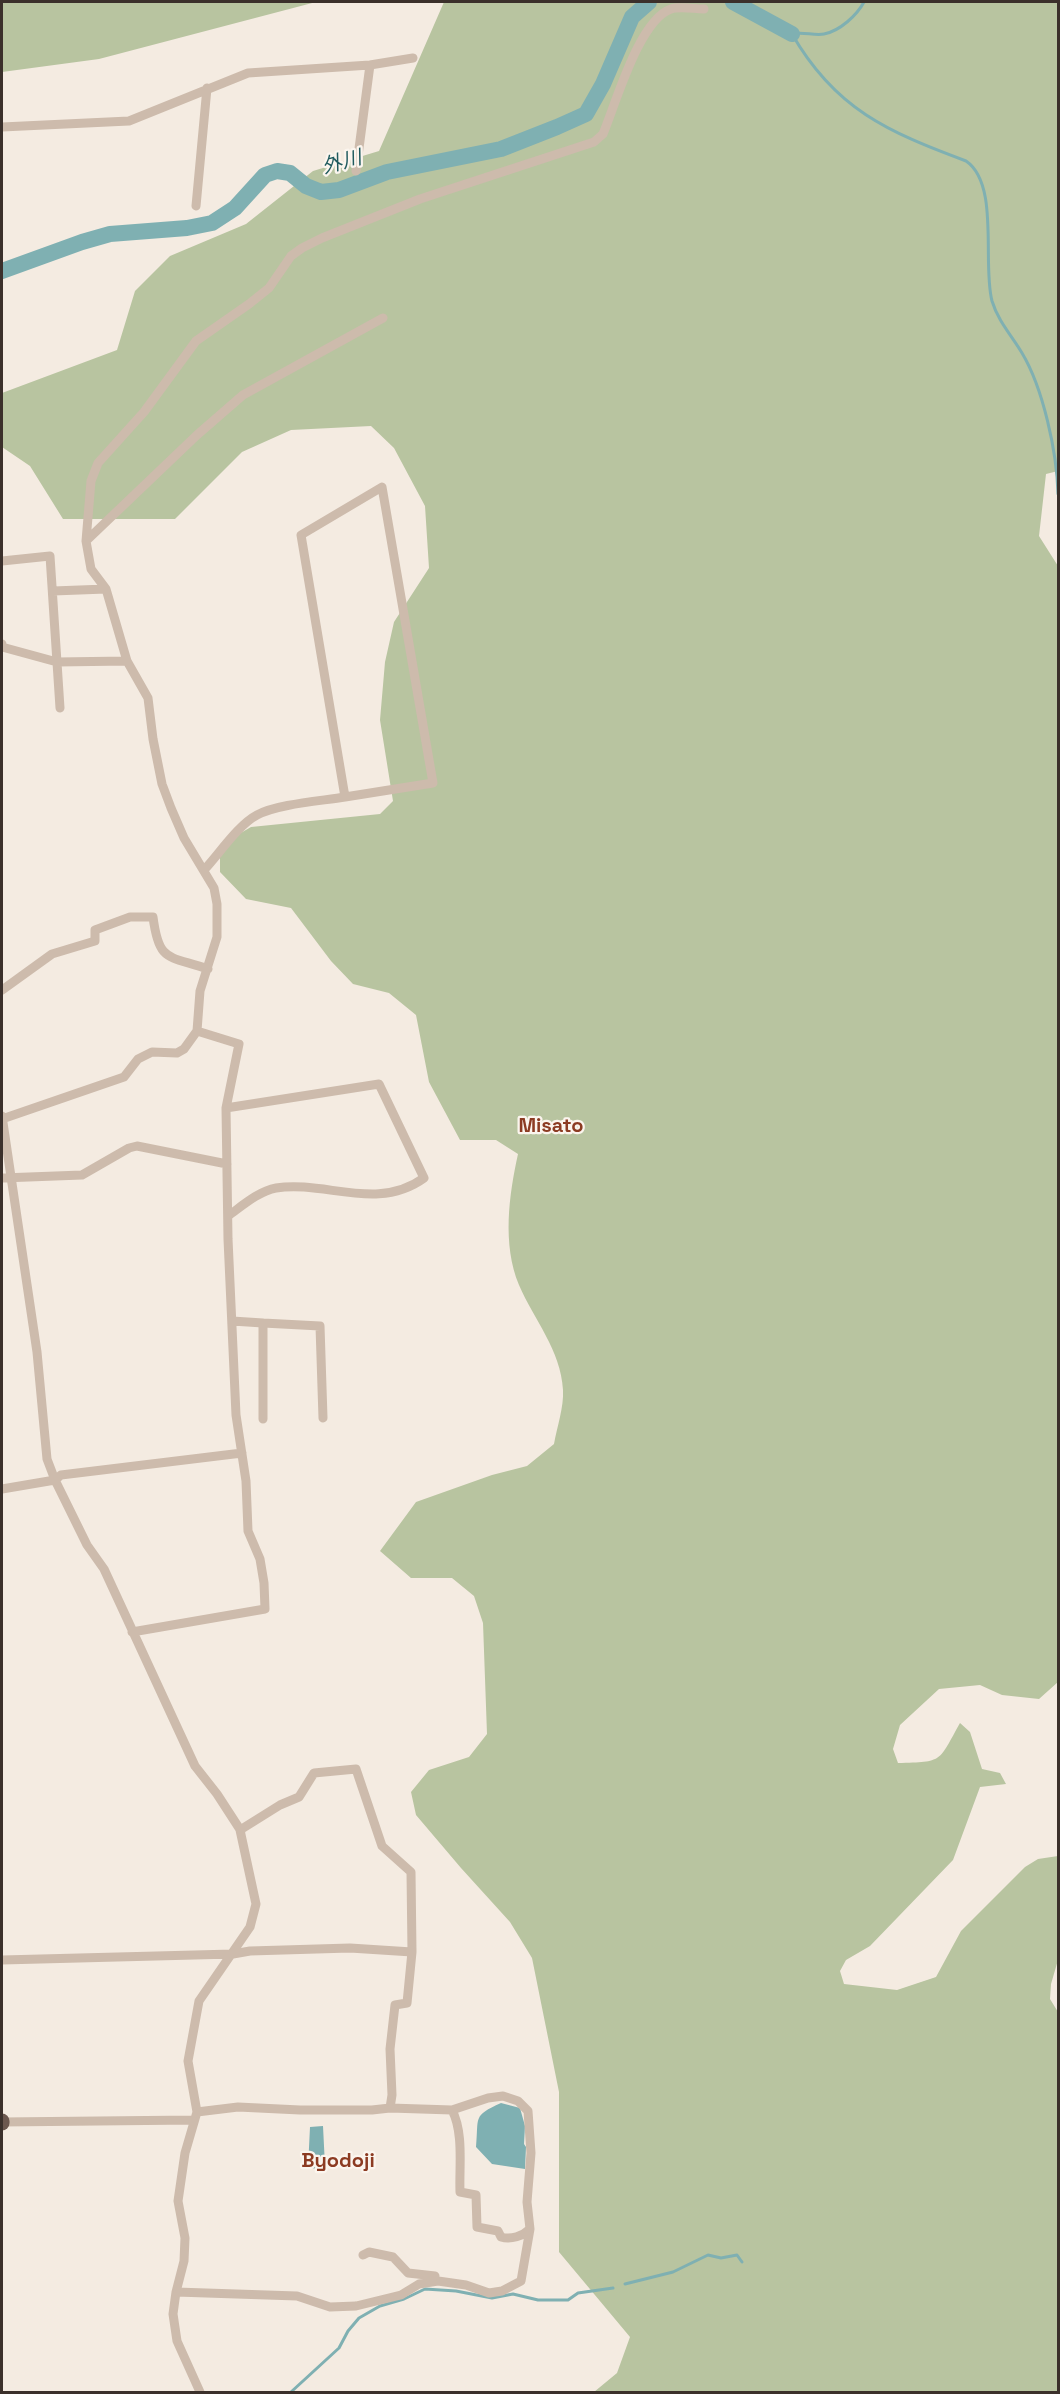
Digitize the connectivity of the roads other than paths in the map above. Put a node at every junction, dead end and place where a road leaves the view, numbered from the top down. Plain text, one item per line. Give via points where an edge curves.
1 (704, 9) dead end
2 (413, 58) dead end
3 (369, 65) junction
4 (207, 88) junction
5 (2, 127) edge
6 (356, 171) dead end
7 (196, 206) dead end
8 (383, 318) dead end
9 (86, 541) junction
10 (2, 561) edge
11 (106, 589) junction
12 (52, 591) junction
13 (2, 644) edge
14 (57, 662) junction
15 (127, 662) junction
16 (60, 708) dead end
17 (345, 797) junction
18 (204, 870) junction
19 (208, 969) junction
20 (2, 990) edge
21 (197, 1031) junction
22 (226, 1108) junction
23 (2, 1118) edge
24 (227, 1164) junction
25 (6, 1178) edge
26 (228, 1215) junction
27 (232, 1321) junction
28 (263, 1323) junction
29 (323, 1418) dead end
30 (263, 1419) dead end
31 (242, 1453) junction
32 (55, 1479) junction
33 (2, 1489) edge
34 (132, 1632) junction
35 (241, 1831) junction
36 (412, 1952) junction
37 (233, 1954) junction
38 (2, 1960) edge
39 (390, 2108) junction
40 (452, 2110) junction
41 (195, 2116) junction
42 (2, 2122) edge
43 (530, 2229) junction
44 (363, 2255) dead end
45 (435, 2276) dead end
46 (176, 2292) junction
47 (200, 2392) edge

1 - 9 street via 673,8 652,23 641,39 603,134 594,142 420,199 322,238 291,256 269,288 196,340 144,412 98,463 91,481
2 - 3 street
3 - 4 street via 248,73
3 - 6 street
4 - 5 street via 129,121
4 - 7 street
8 - 9 street via 243,395
9 - 11 street via 91,569
10 - 12 street via 50,556
11 - 12 street
11 - 15 street
12 - 14 street
13 - 14 street
14 - 15 street
14 - 16 street
15 - 18 street via 148,698 162,784 184,838
17 - 17 street via 301,535 382,488 433,783
17 - 18 street via 258,814
18 - 19 street via 218,904 218,937
19 - 20 street via 160,950 153,916 130,916 95,930 94,941 52,954
19 - 21 street via 200,991
21 - 22 street via 239,1044
21 - 23 street via 184,1049 177,1053 152,1052 138,1059 124,1077
22 - 24 street
22 - 26 street via 379,1084 424,1178 389,1193 276,1188
23 - 25 street
24 - 25 street via 137,1146 82,1175
24 - 26 street
25 - 32 street via 37,1352 47,1459
26 - 27 street
27 - 28 street
27 - 31 street via 236,1415
28 - 29 street via 320,1326
28 - 30 street
31 - 32 street via 61,1475
31 - 34 street via 248,1531 260,1559 265,1610
32 - 33 street
32 - 34 street via 87,1545 104,1569
34 - 35 street via 195,1766
35 - 36 street via 299,1797 314,1773 356,1769 382,1846 411,1872
35 - 37 street via 256,1904 250,1928
36 - 37 street via 350,1948
36 - 39 street via 407,2003 395,2005
37 - 38 street
37 - 41 street via 199,2001 188,2061
39 - 40 street
39 - 41 street via 238,2107
40 - 43 street via 456,2118 460,2192 476,2195 477,2227 498,2231 506,2239 525,2235
40 - 43 street via 503,2096 519,2101 528,2111
41 - 42 street
41 - 46 street via 178,2201 185,2238
43 - 46 street via 521,2281 496,2292 466,2285 419,2283 401,2295 356,2306 330,2307 297,2296
44 - 45 street via 369,2252 393,2257 408,2273
46 - 47 street via 177,2341

